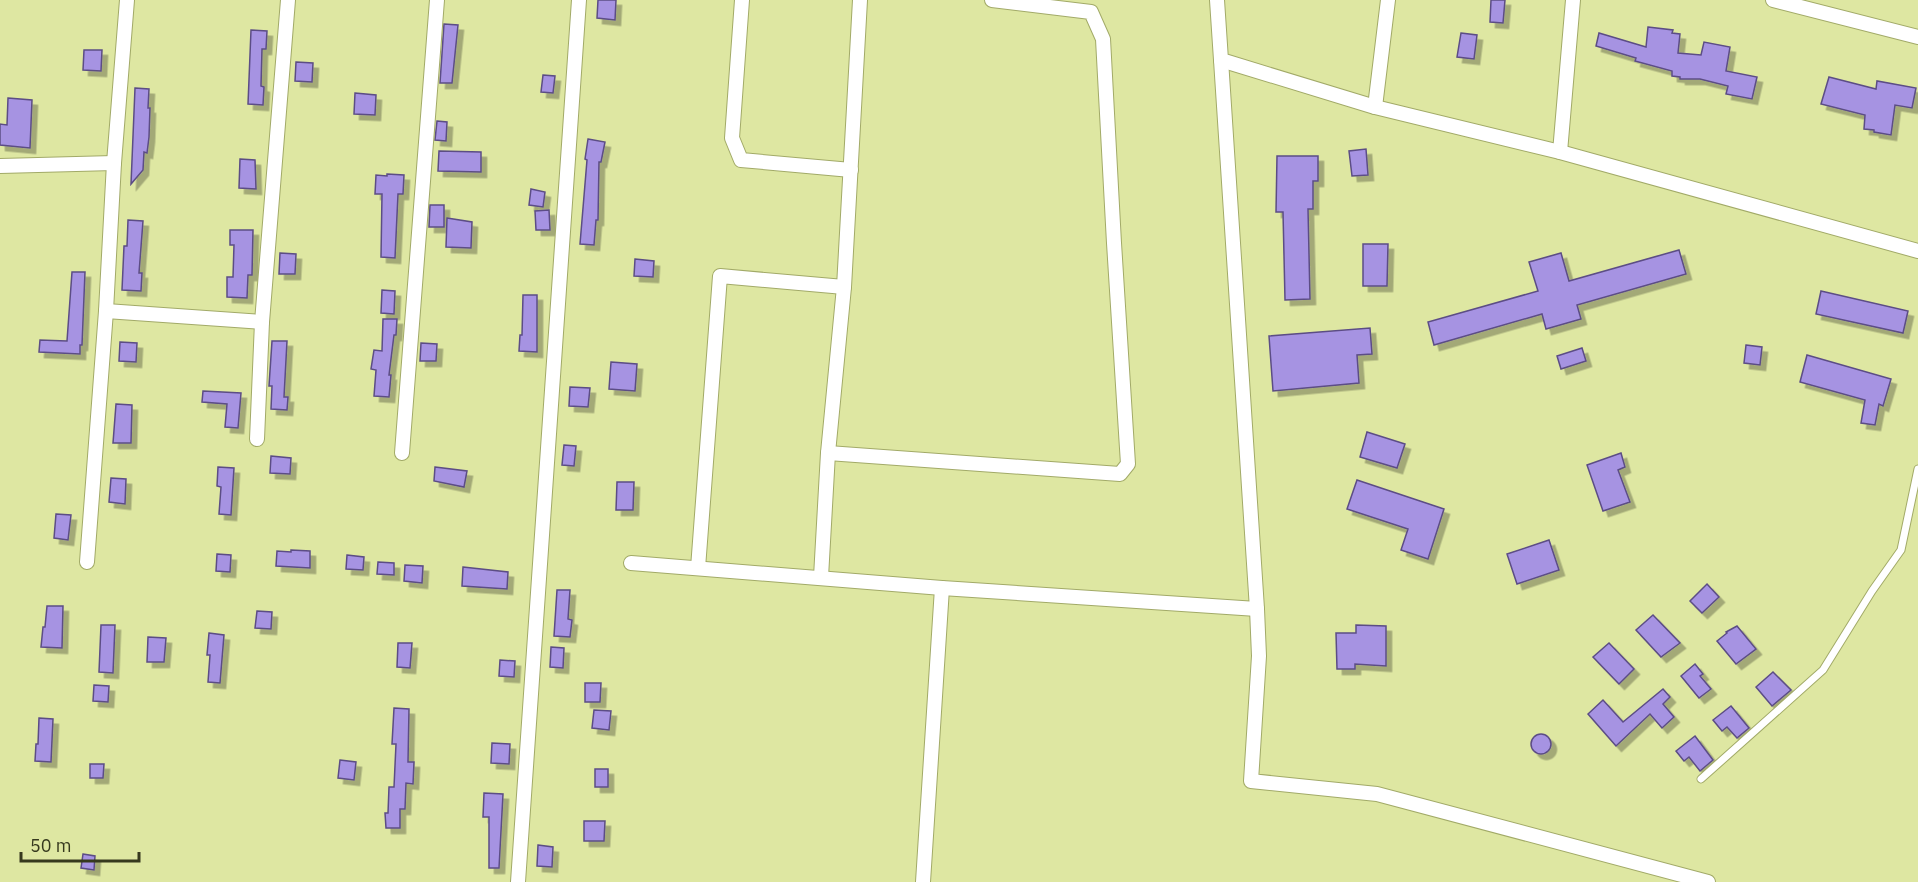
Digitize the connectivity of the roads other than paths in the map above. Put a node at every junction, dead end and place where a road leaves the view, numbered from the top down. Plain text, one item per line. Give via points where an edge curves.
1 (127, 0) edge
2 (288, 0) edge
3 (436, 0) edge
4 (579, 0) edge
5 (742, 0) edge
6 (860, 0) edge
7 (992, 0) edge
8 (1217, 0) edge
9 (1388, 0) edge
10 (1573, 0) edge
11 (1773, 0) edge
12 (1918, 38) edge
13 (1221, 60) junction
14 (1376, 107) junction
15 (1560, 152) junction
16 (114, 163) junction
17 (0, 166) edge
18 (851, 170) junction
19 (1918, 251) edge
20 (844, 287) junction
21 (106, 311) junction
22 (262, 322) junction
23 (257, 440) dead end
24 (402, 453) dead end
25 (828, 453) junction
26 (1918, 469) edge
27 (87, 562) dead end
28 (631, 563) dead end
29 (698, 568) junction
30 (821, 577) junction
31 (942, 588) junction
32 (1257, 609) junction
33 (1701, 779) dead end
34 (518, 882) edge
35 (923, 882) edge
36 (1708, 882) edge

1 - 16 street
2 - 22 street
3 - 24 street
4 - 34 street
5 - 18 street via 732,138 741,160
6 - 18 street
7 - 25 street via 1091,12 1103,39 1128,464 1120,474
8 - 13 street
9 - 14 street
10 - 15 street
11 - 12 street
13 - 14 street
13 - 32 street
14 - 15 street
15 - 19 street
16 - 17 street
16 - 21 street
18 - 20 street
20 - 25 street
20 - 29 street via 720,276
21 - 22 street
21 - 27 street
22 - 23 street
25 - 30 street
26 - 33 lane via 1901,550 1823,670
28 - 29 street
29 - 30 street
30 - 31 street
31 - 32 street
31 - 35 street
32 - 36 street via 1259,656 1251,781 1377,794

